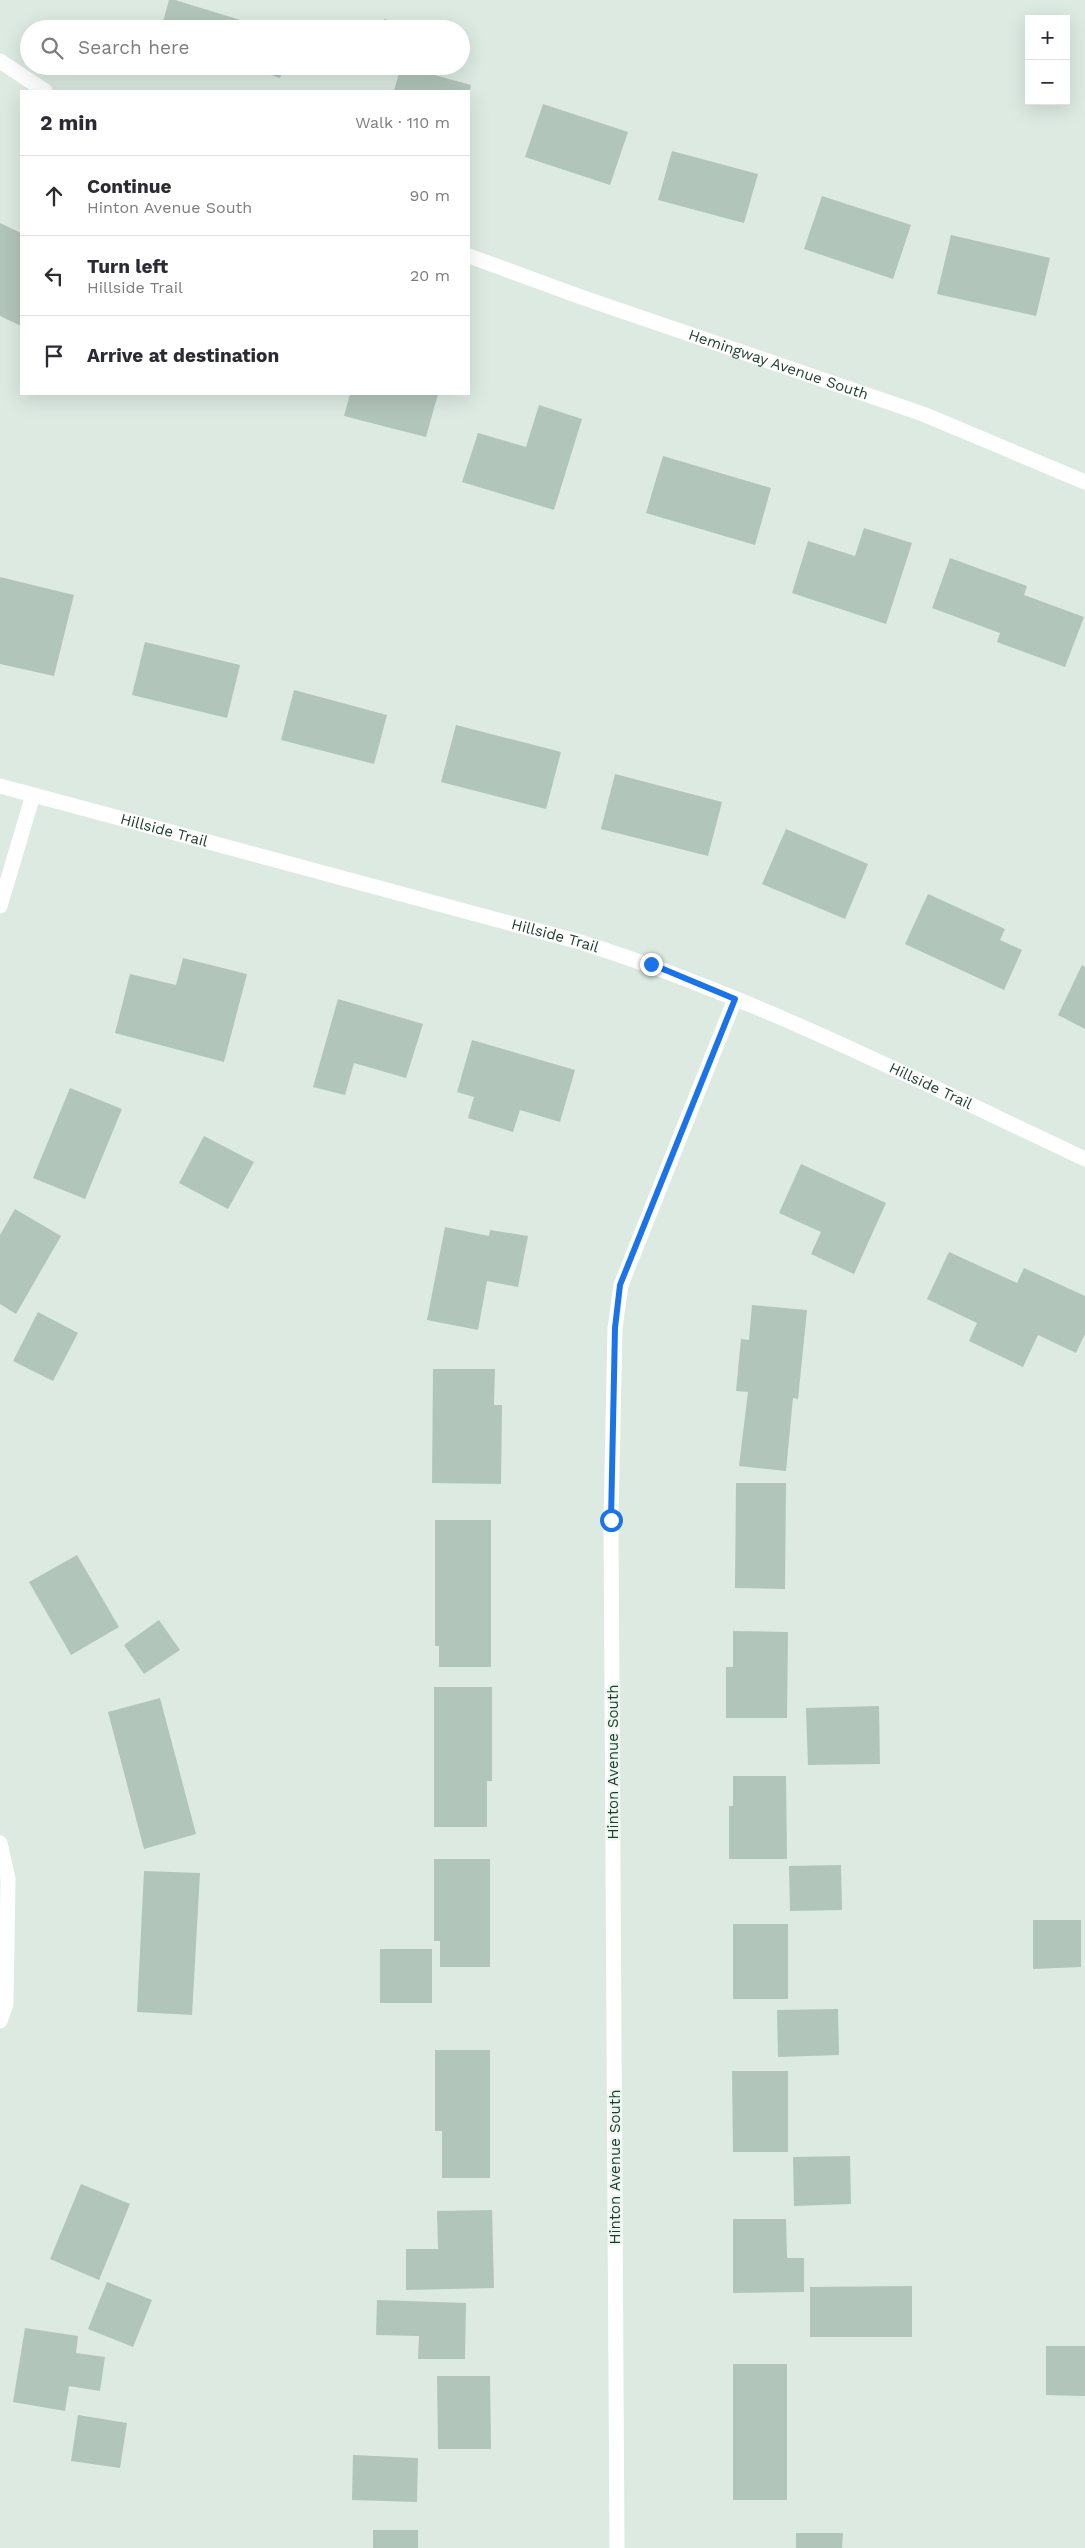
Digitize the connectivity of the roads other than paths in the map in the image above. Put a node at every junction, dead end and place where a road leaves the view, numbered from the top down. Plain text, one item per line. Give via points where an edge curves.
1 (0, 61) edge
2 (20, 74) edge
3 (21, 75) edge
4 (44, 90) edge
5 (470, 256) edge
6 (1085, 482) edge
7 (0, 786) edge
8 (33, 795) junction
9 (0, 906) edge
10 (735, 999) junction
11 (1085, 1160) edge
12 (0, 1842) edge
13 (0, 2021) edge
14 (617, 2548) edge

1 - 2 street
3 - 4 street
5 - 6 street, Hemingway Avenue South via 923,414
7 - 8 street, Hillside Trail
8 - 9 street
8 - 10 street, Hillside Trail via 580,942 651,964
10 - 11 street, Hillside Trail via 802,1026
10 - 14 street, Hinton Avenue South via 620,1285 615,1328 611,1520
12 - 13 street via 8,1880 6,2004

